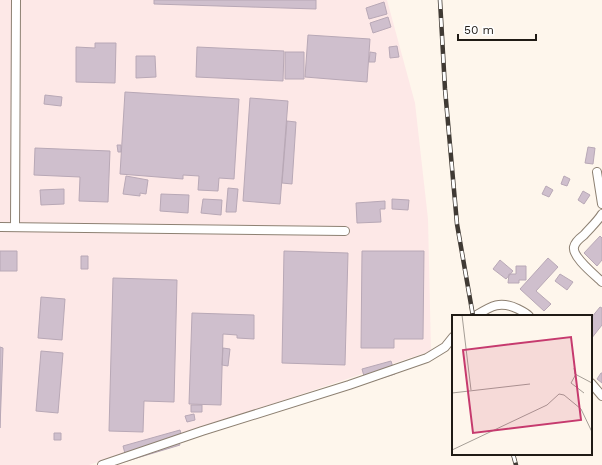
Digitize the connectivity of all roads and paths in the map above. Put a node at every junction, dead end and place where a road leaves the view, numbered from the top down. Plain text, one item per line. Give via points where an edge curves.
1 (16, 0) edge
2 (596, 172) dead end
3 (602, 204) edge
4 (602, 214) edge
5 (0, 227) edge
6 (15, 228) junction
7 (345, 231) dead end
8 (602, 282) edge
9 (476, 315) edge
10 (528, 315) edge
11 (452, 338) edge
12 (592, 384) edge
13 (602, 396) edge
14 (102, 465) edge

1 - 6 street
2 - 3 street
4 - 8 street via 574,245 574,254
5 - 6 street
6 - 7 street
9 - 10 street via 498,304 509,304
11 - 14 street via 445,347 427,358
12 - 13 street

